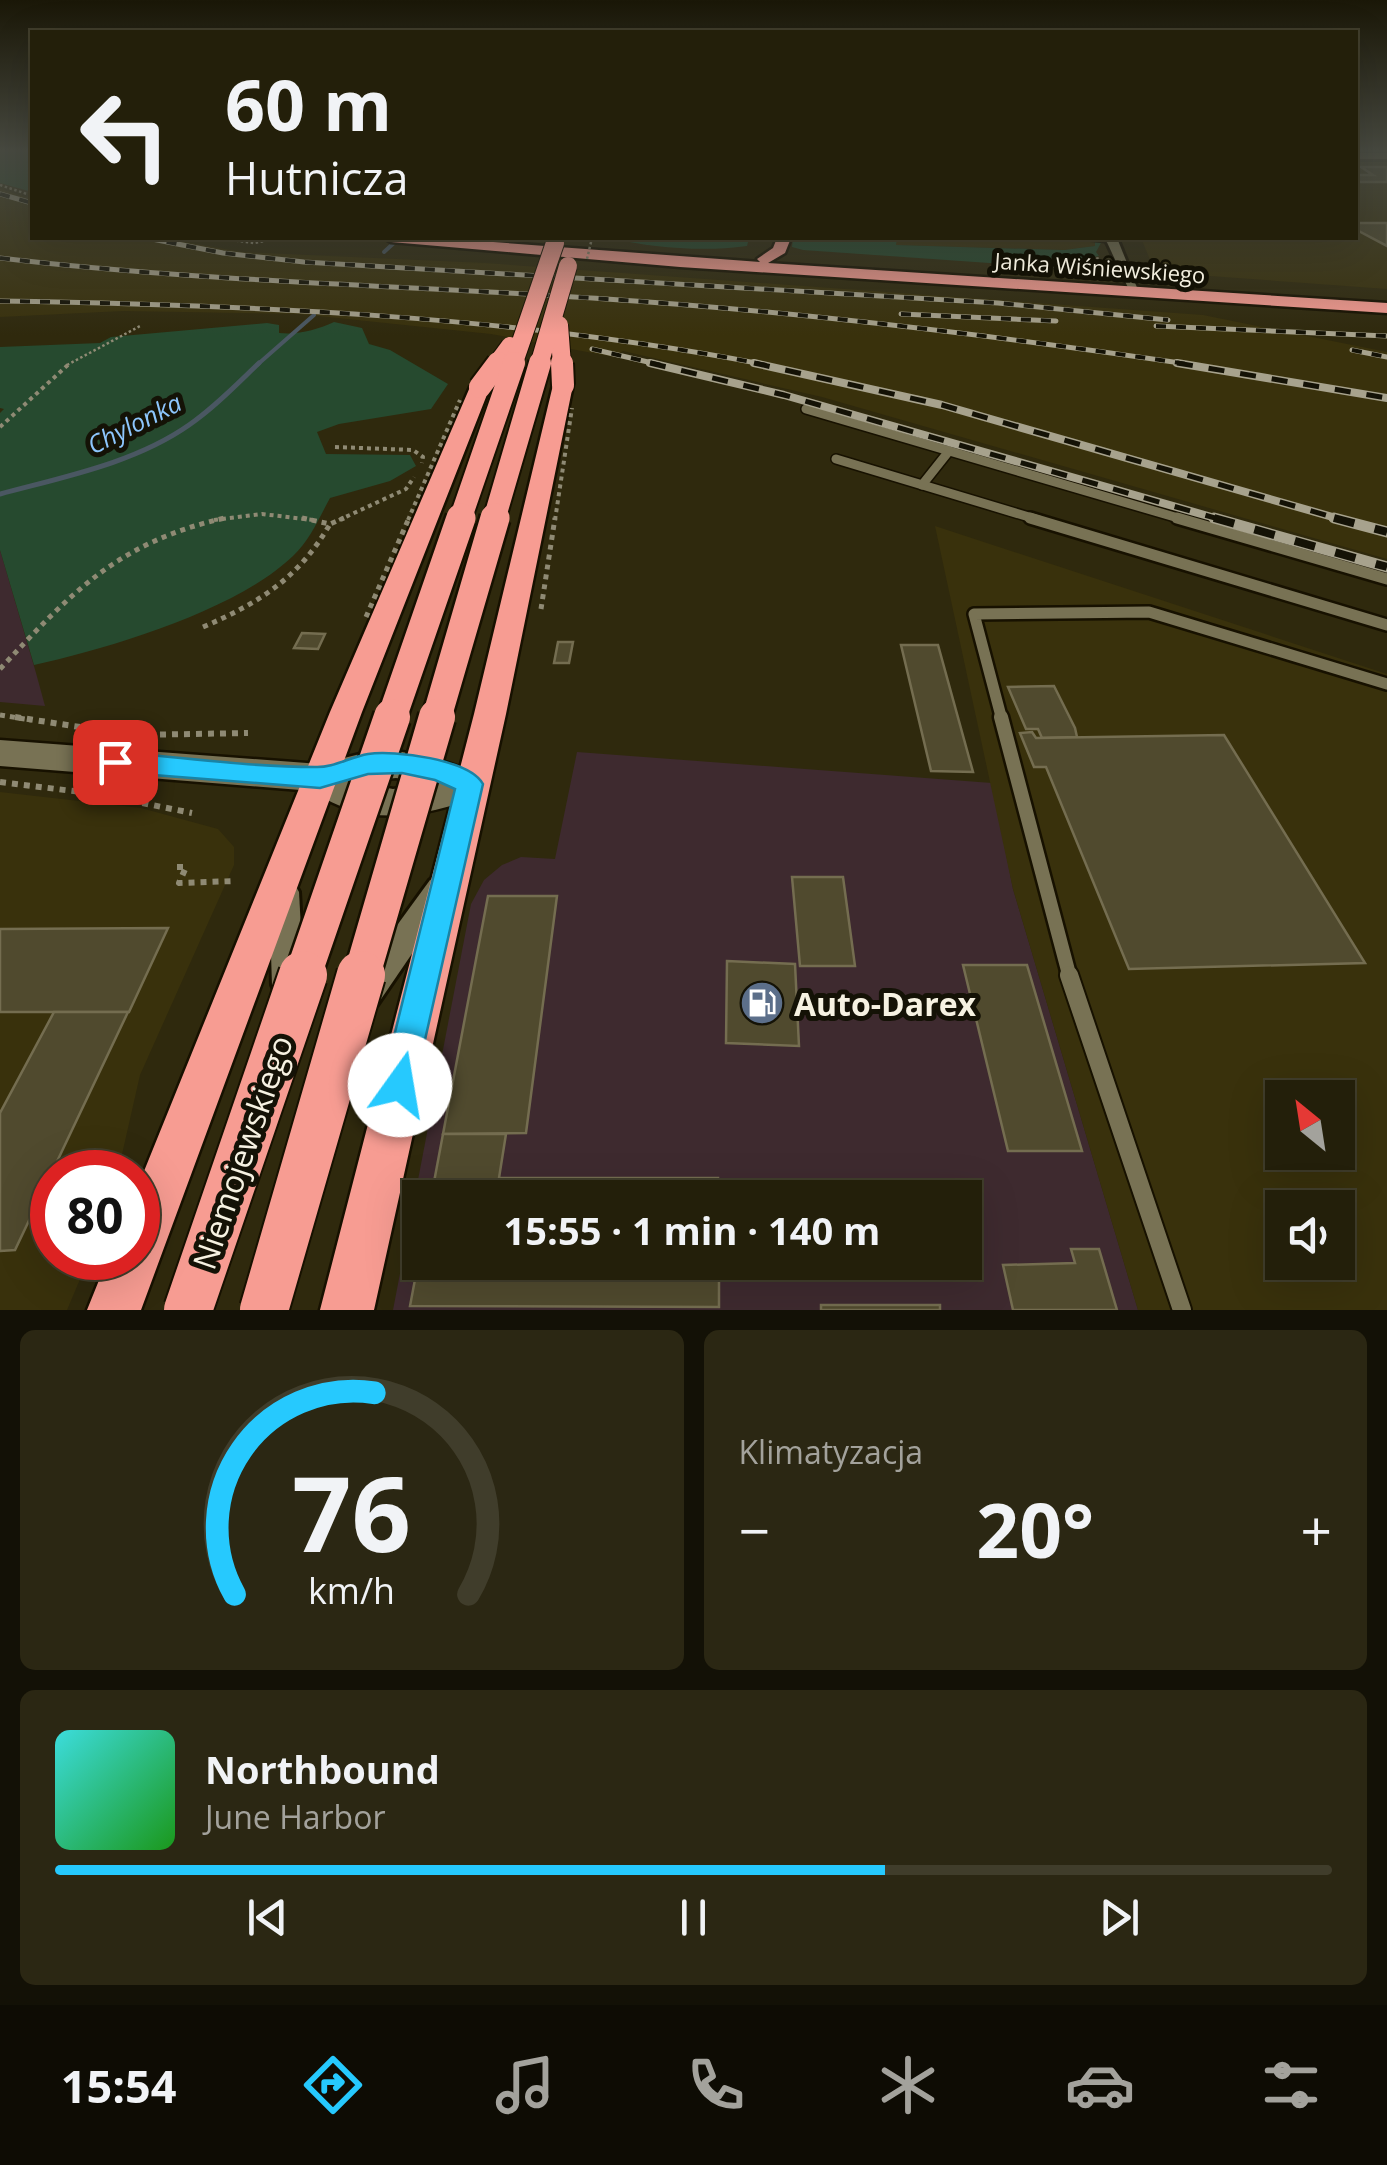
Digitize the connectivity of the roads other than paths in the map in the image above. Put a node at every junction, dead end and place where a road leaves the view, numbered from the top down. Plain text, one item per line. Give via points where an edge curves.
1 (420, 240) edge
2 (556, 240) edge
3 (575, 240) edge
4 (763, 240) edge
5 (783, 240) edge
6 (1112, 240) edge
7 (764, 264) junction
8 (1134, 287) junction
9 (1387, 298) edge
10 (557, 302) junction
11 (1387, 308) edge
12 (527, 324) junction
13 (806, 409) dead end
14 (949, 451) junction
15 (836, 459) dead end
16 (922, 485) junction
17 (1387, 580) edge
18 (1387, 625) edge
19 (1387, 684) edge
20 (0, 753) edge
21 (320, 778) junction
22 (470, 784) junction
23 (283, 874) junction
24 (450, 876) junction
25 (160, 1192) edge
26 (126, 1280) edge
27 (114, 1310) edge
28 (188, 1310) edge
29 (264, 1310) edge
30 (346, 1310) edge
31 (1182, 1310) edge

1 - 7 highway, Janka Wiśniewskiego
2 - 7 highway, Janka Wiśniewskiego
2 - 12 highway, bridge
3 - 10 highway, bridge
4 - 7 highway
5 - 7 highway
6 - 8 street
7 - 8 highway, Janka Wiśniewskiego
8 - 9 highway, Janka Wiśniewskiego
8 - 11 highway, Janka Wiśniewskiego
10 - 22 highway, bridge via 563,386
10 - 29 highway, bridge
12 - 21 highway, bridge via 472,402 376,617
12 - 28 highway, bridge
13 - 14 lane
14 - 16 lane
14 - 17 lane
15 - 16 lane
16 - 18 lane
19 - 31 lane via 1148,612 974,614 1069,974
20 - 21 main road
21 - 22 main road via 350,798 389,804
21 - 23 highway
22 - 24 highway
23 - 25 highway
23 - 28 street, Niemojewskiego via 289,1016
24 - 29 street, Niemojewskiego via 350,1015
24 - 30 highway
26 - 27 highway

